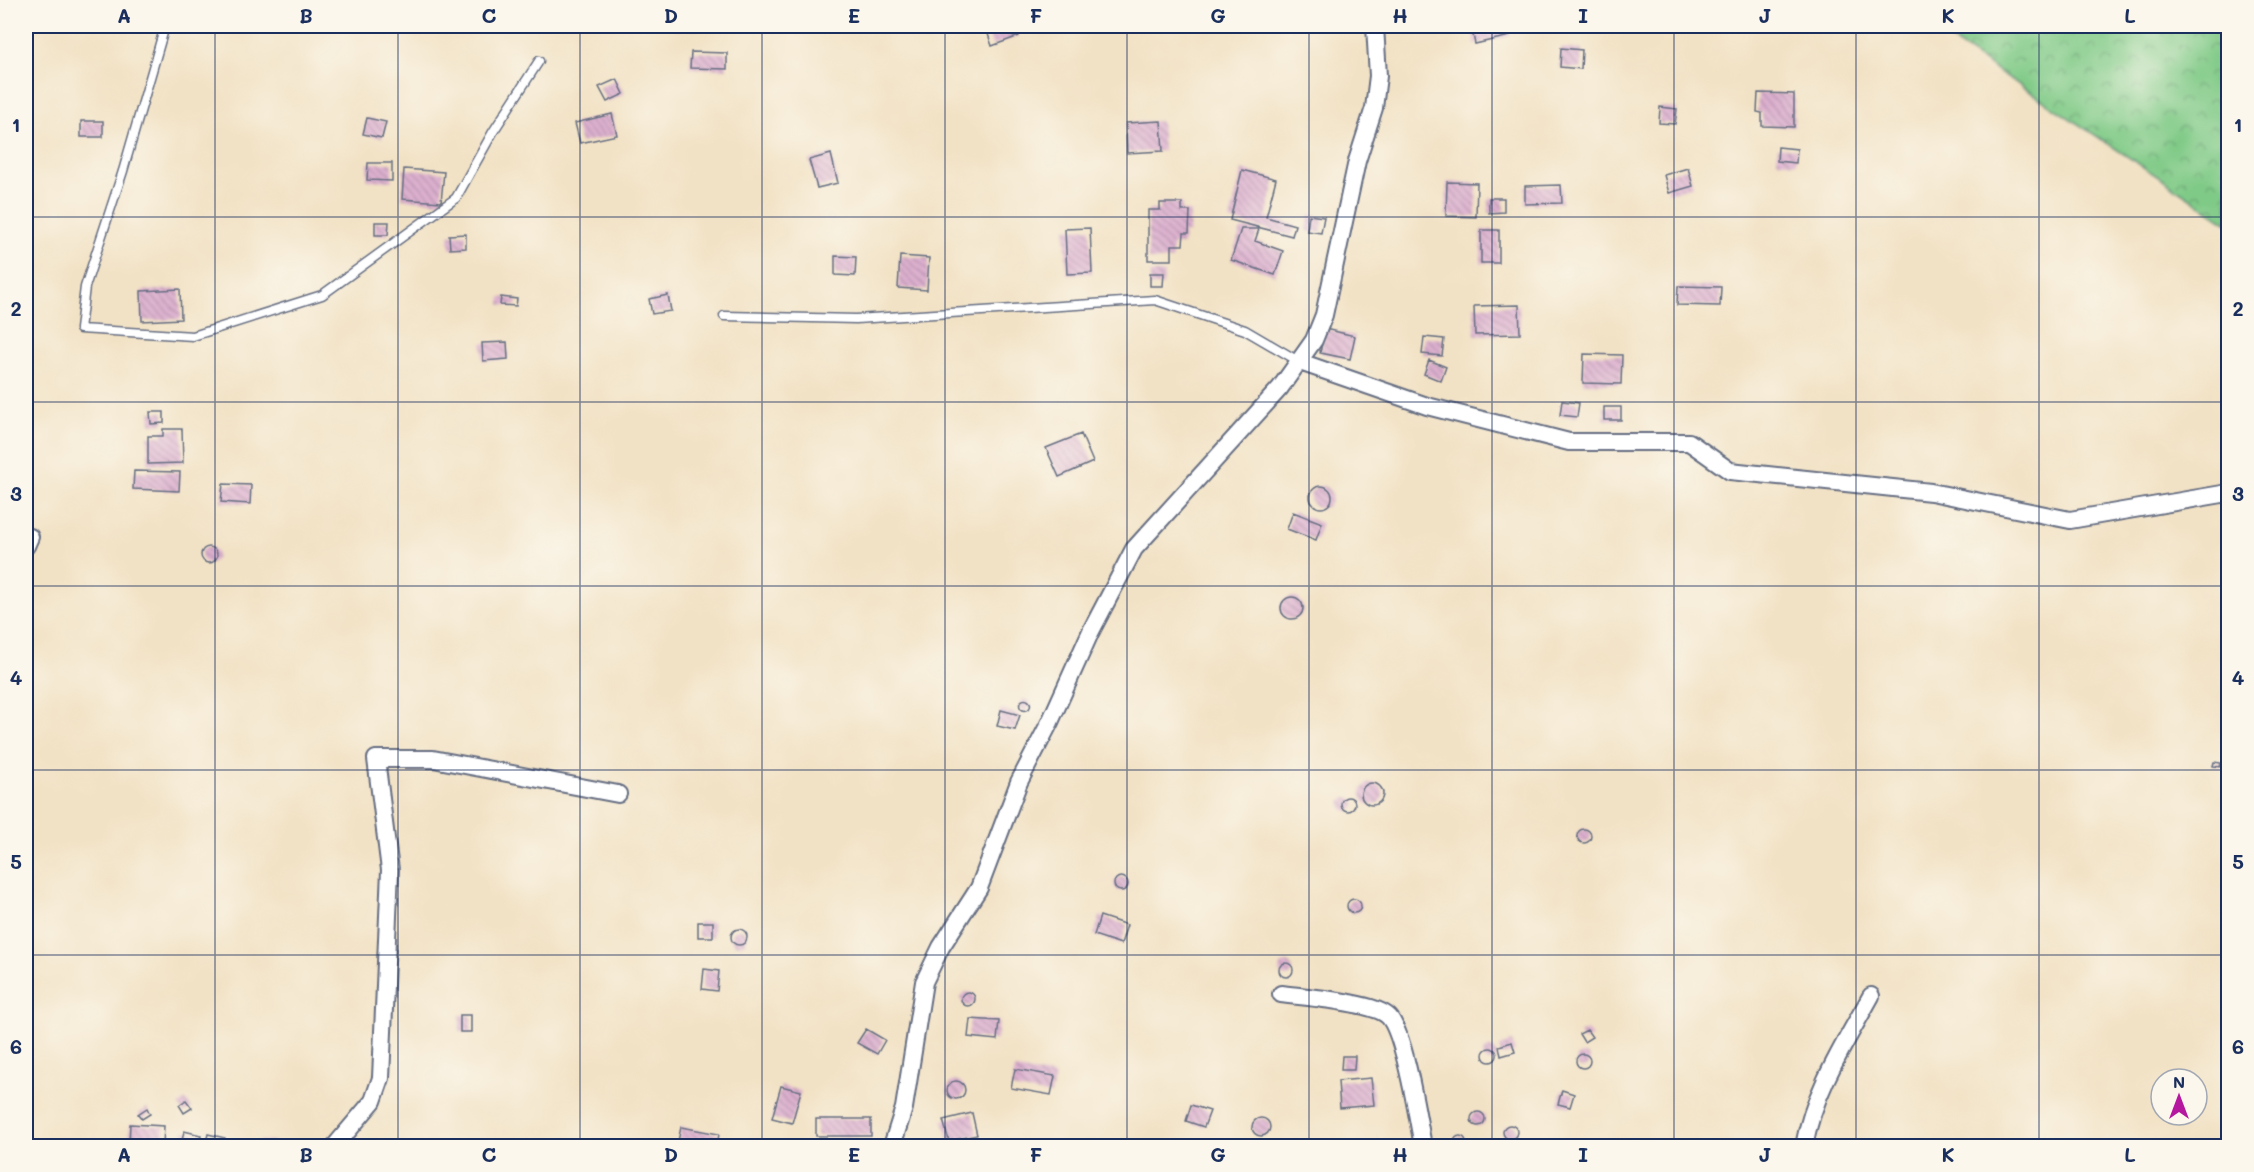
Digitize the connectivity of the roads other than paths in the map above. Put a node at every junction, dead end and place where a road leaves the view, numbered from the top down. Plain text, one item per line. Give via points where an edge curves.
1 (165, 26) edge
2 (1375, 26) edge
3 (539, 62) dead end
4 (724, 316) dead end
5 (1300, 362) junction
6 (2229, 493) edge
7 (618, 794) dead end
8 (1281, 994) dead end
9 (1871, 996) dead end
10 (335, 1146) edge
11 (892, 1146) edge
12 (1423, 1146) edge
13 (1804, 1146) edge

1 - 3 lane via 85,287 80,329 193,336 322,295 456,198
2 - 5 street via 1378,76 1374,108 1357,161 1324,315
4 - 5 lane via 856,319 1155,300 1245,330
5 - 6 street via 1427,406 1569,442 1689,442 1730,471 1931,492 2070,520
5 - 11 street via 1134,549 1091,631 1019,782 979,888 941,947 924,982 904,1108
7 - 10 street via 433,759 376,759 390,870 381,1078 373,1101
8 - 12 street via 1374,1008 1388,1016 1408,1072
9 - 13 street via 1830,1067 1808,1121

